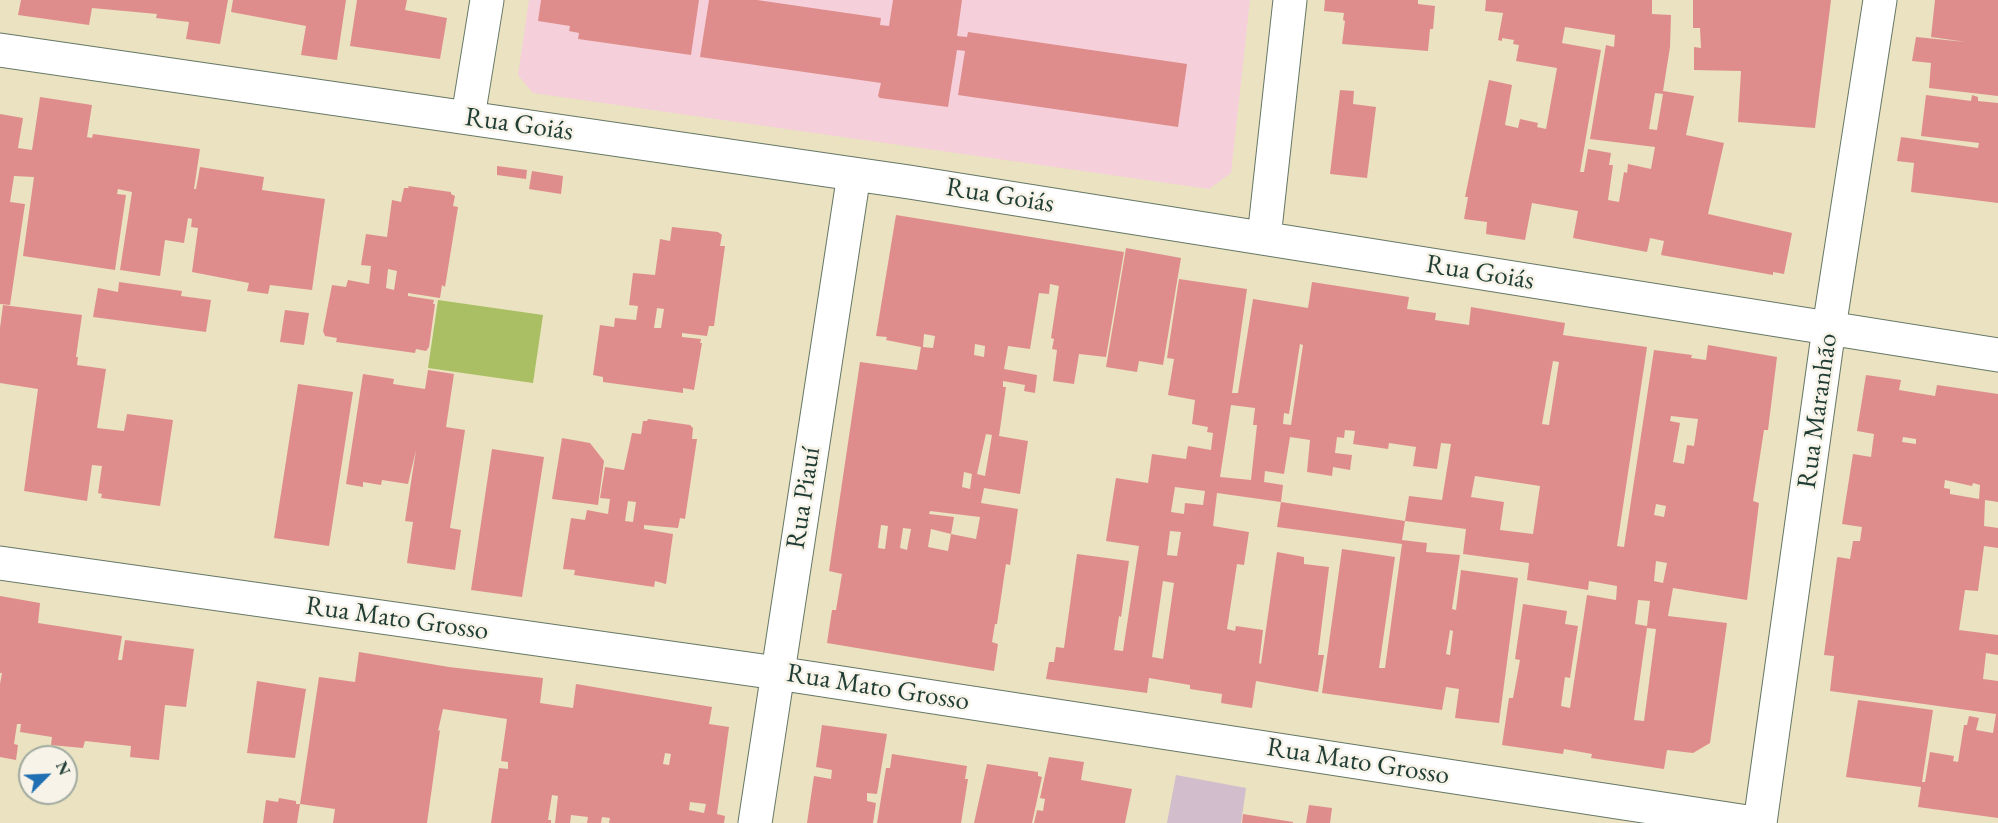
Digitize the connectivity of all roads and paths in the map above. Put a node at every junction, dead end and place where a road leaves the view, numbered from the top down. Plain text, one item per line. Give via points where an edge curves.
1 (487, 0) edge
2 (1290, 0) edge
3 (1880, 0) edge
4 (0, 50) edge
5 (468, 117) junction
6 (854, 174) junction
7 (1264, 238) junction
8 (1829, 328) junction
9 (1998, 355) edge
10 (0, 563) edge
11 (777, 673) junction
12 (754, 823) edge
13 (1754, 823) edge
14 (1760, 823) edge

1 - 5 street
2 - 7 street
3 - 8 street, Rua Maranhão
4 - 5 street, Rua Goiás
5 - 6 street, Rua Goiás
6 - 7 street, Rua Goiás
6 - 11 street, Rua Piauí
7 - 8 street, Rua Goiás
8 - 9 street, Rua Goiás
8 - 14 street, Rua Maranhão
10 - 11 street, Rua Mato Grosso
11 - 12 street, Rua Piauí
11 - 13 street, Rua Mato Grosso

